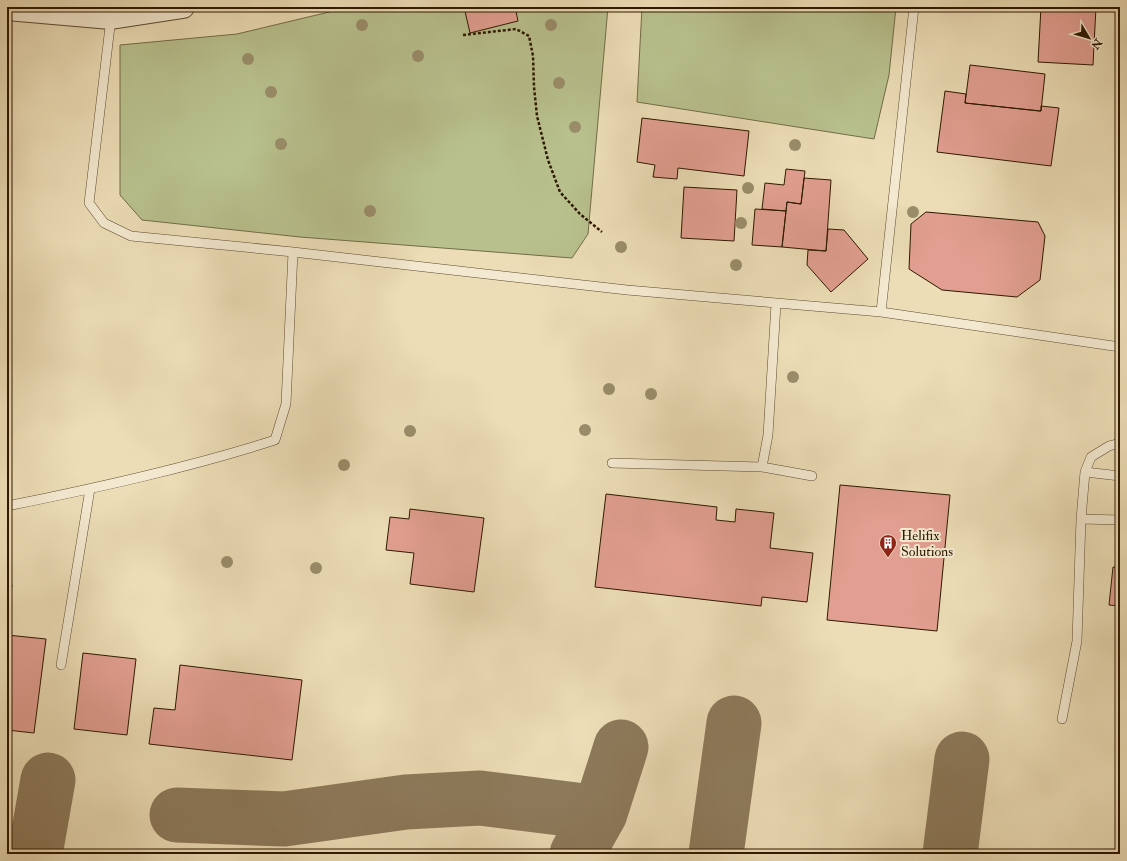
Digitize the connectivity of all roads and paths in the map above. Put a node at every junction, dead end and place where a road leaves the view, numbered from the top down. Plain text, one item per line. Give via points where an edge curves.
1 (183, 7) edge
2 (914, 7) edge
3 (7, 9) edge
4 (111, 18) junction
5 (463, 35) dead end
6 (602, 232) dead end
7 (293, 252) junction
8 (776, 304) junction
9 (881, 312) junction
10 (1120, 347) edge
11 (1120, 443) edge
12 (612, 463) dead end
13 (762, 467) junction
14 (1085, 472) junction
15 (812, 476) dead end
16 (1120, 476) edge
17 (90, 489) junction
18 (7, 506) edge
19 (1081, 519) junction
20 (1120, 520) edge
21 (61, 665) dead end
22 (1062, 719) dead end

1 - 4 street
2 - 9 lane
3 - 4 street
4 - 7 lane via 89,203 104,224 131,236
5 - 6 path via 516,29 529,36 538,116 550,166 560,192 580,214
7 - 8 lane via 627,290
7 - 17 lane via 286,404 275,440
8 - 9 lane
8 - 13 lane via 768,435
9 - 10 lane
11 - 14 lane via 1091,457
12 - 13 lane
13 - 15 lane
14 - 16 lane
14 - 19 lane
17 - 18 lane
17 - 21 lane
19 - 20 lane
19 - 22 lane via 1077,641

